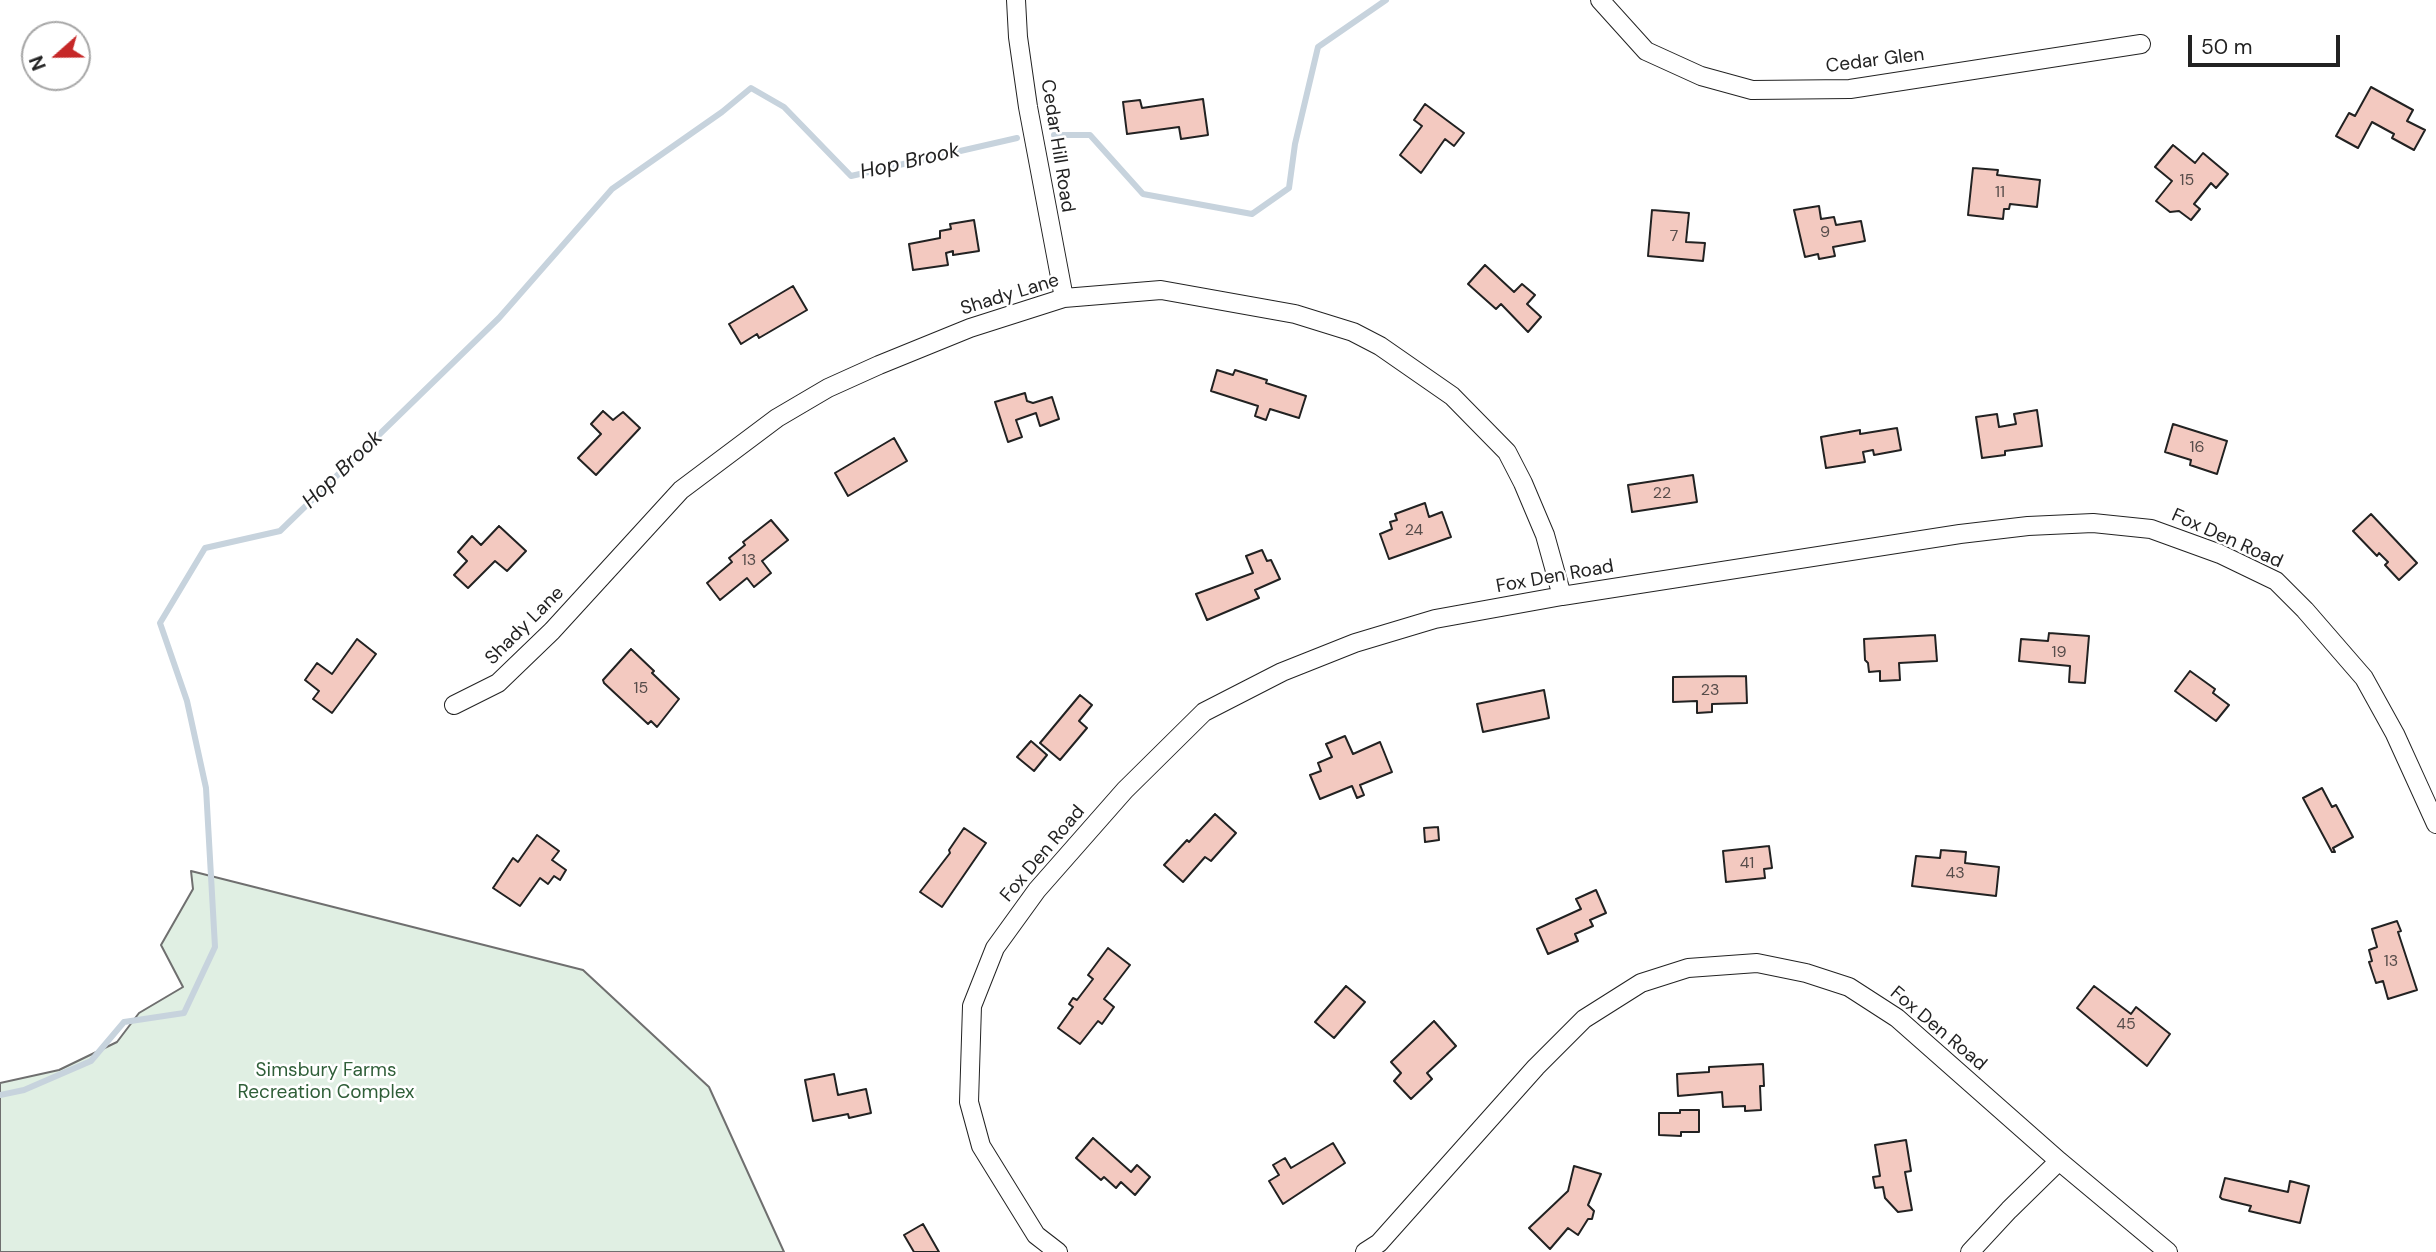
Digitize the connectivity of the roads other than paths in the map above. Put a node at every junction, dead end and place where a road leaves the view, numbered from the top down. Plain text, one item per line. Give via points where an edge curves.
1 (1016, 0) edge
2 (1600, 0) edge
3 (2141, 44) dead end
4 (1063, 298) junction
5 (1562, 596) junction
6 (454, 705) dead end
7 (2436, 824) edge
8 (2059, 1161) junction
9 (1058, 1252) edge
10 (1365, 1252) edge
11 (1970, 1252) edge
12 (2168, 1252) edge

1 - 4 street, Cedar Hill Road via 1028,107
2 - 3 street, Cedar Glen via 1646,51 1701,76 1752,90 1850,89
4 - 5 street, Shady Lane via 1161,290 1295,314 1353,332 1380,346 1452,396 1507,452 1545,535
4 - 6 street, Shady Lane via 970,328 879,365 777,418 681,490 498,683
5 - 7 street, Fox Den Road via 2028,526 2093,523 2151,529 2276,581 2305,610 2364,678
5 - 9 street, Fox Den Road via 1435,619 1355,643 1204,712 1125,790 1037,890 995,948 972,1006 969,1102 981,1146 1036,1235
8 - 10 street, Fox Den Road via 1897,1018 1849,987 1756,963 1688,968 1641,984 1584,1019
8 - 11 street
8 - 12 street, Fox Den Road

